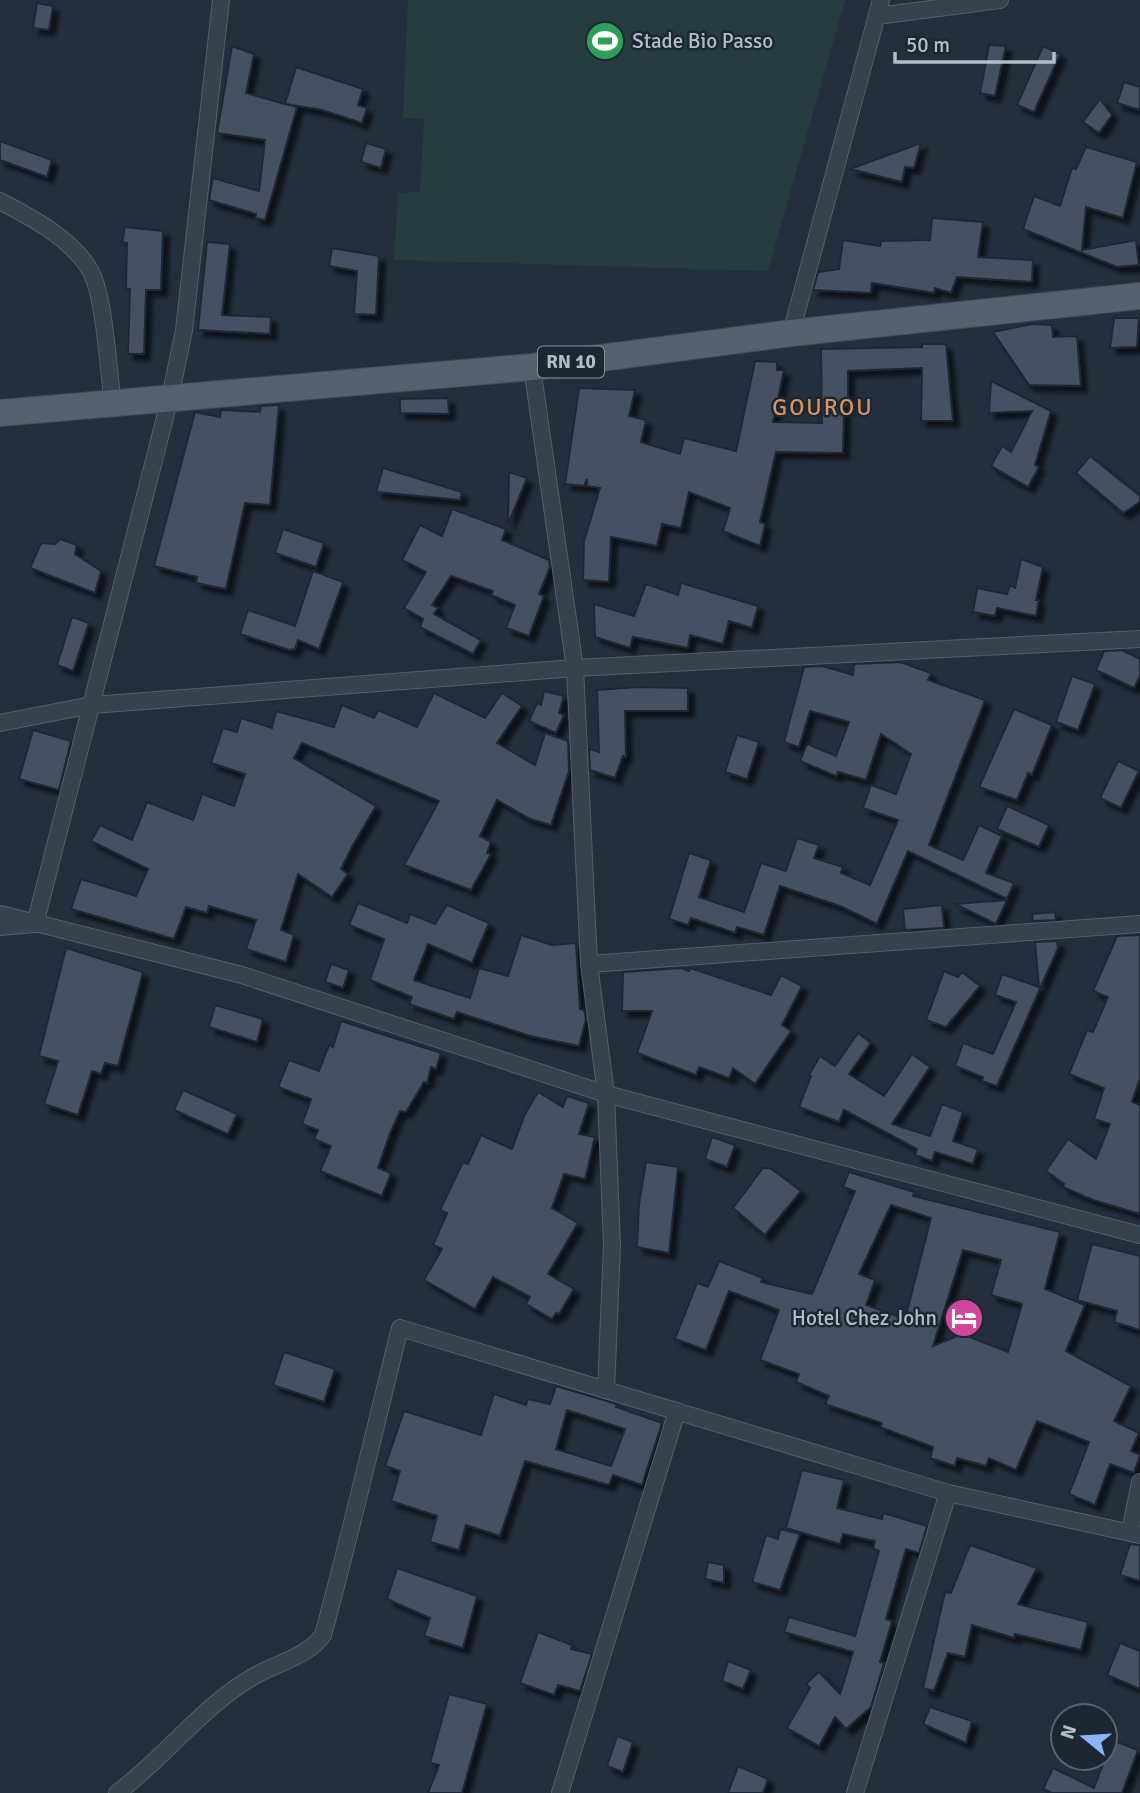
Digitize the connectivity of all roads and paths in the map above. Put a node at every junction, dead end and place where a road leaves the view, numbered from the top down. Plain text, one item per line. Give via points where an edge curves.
1 (221, 0) edge
2 (1000, 0) edge
3 (879, 8) edge
4 (0, 201) edge
5 (1140, 296) edge
6 (792, 333) junction
7 (532, 367) junction
8 (170, 398) junction
9 (113, 404) junction
10 (0, 413) edge
11 (1140, 639) edge
12 (575, 668) junction
13 (92, 705) junction
14 (0, 723) edge
15 (0, 914) edge
16 (35, 924) junction
17 (1140, 924) edge
18 (0, 927) edge
19 (589, 964) junction
20 (606, 1094) junction
21 (1140, 1236) edge
22 (606, 1390) junction
23 (677, 1411) junction
24 (1140, 1482) edge
25 (948, 1493) junction
26 (1135, 1533) edge
27 (117, 1793) edge
28 (560, 1793) edge
29 (855, 1793) edge

1 - 8 street via 184,330
2 - 3 street
3 - 6 street
4 - 9 street via 37,221 76,252 90,271
5 - 6 main road, RN 10
6 - 7 main road, RN 10
7 - 8 main road, RN 10
7 - 12 street
8 - 9 main road, RN 10
8 - 13 street
9 - 10 main road, RN 10
11 - 12 street
12 - 13 street
12 - 19 street
13 - 14 street
13 - 16 street
15 - 16 street
16 - 18 street
16 - 20 street via 242,975
17 - 19 street
19 - 20 street
20 - 21 street
20 - 22 street via 612,1245
22 - 23 street
22 - 27 street via 400,1328 323,1635 315,1646 230,1693
23 - 25 street
23 - 28 street
24 - 26 street
25 - 26 street
25 - 29 street

